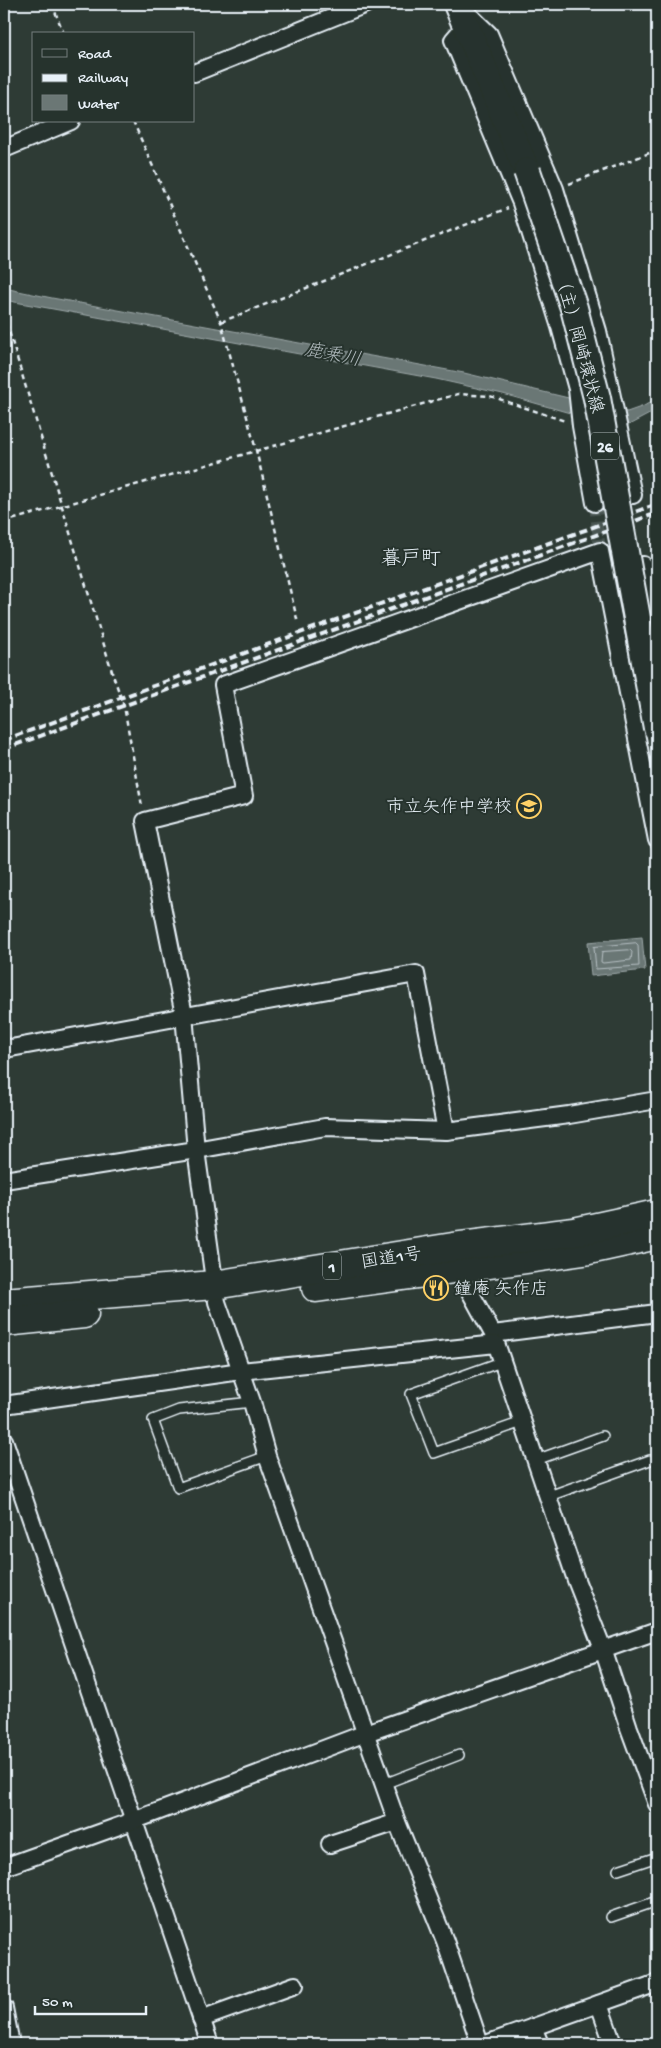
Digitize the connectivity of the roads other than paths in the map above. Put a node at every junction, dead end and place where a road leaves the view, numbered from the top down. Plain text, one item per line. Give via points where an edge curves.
1 (366, 4) edge
2 (460, 11) edge
3 (195, 73) edge
4 (69, 122) edge
5 (4, 149) edge
6 (612, 388) junction
7 (577, 389) junction
8 (633, 495) dead end
9 (595, 503) tunnel mouth
10 (604, 572) junction
11 (657, 643) edge
12 (657, 728) edge
13 (657, 840) edge
14 (184, 1015) junction
15 (4, 1047) edge
16 (657, 1100) edge
17 (446, 1131) junction
18 (196, 1150) junction
19 (4, 1180) edge
20 (657, 1214) edge
21 (657, 1235) edge
22 (455, 1257) junction
23 (216, 1294) junction
24 (4, 1302) edge
25 (657, 1313) edge
26 (4, 1322) edge
27 (495, 1339) junction
28 (501, 1362) junction
29 (241, 1371) junction
30 (252, 1402) junction
31 (4, 1405) edge
32 (522, 1422) junction
33 (603, 1436) dead end
34 (4, 1440) edge
35 (267, 1456) junction
36 (536, 1460) junction
37 (650, 1460) dead end
38 (549, 1496) junction
39 (657, 1630) edge
40 (603, 1649) junction
41 (366, 1733) junction
42 (458, 1755) dead end
43 (384, 1784) junction
44 (657, 1804) edge
45 (133, 1821) junction
46 (397, 1822) junction
47 (330, 1844) dead end
48 (657, 1857) edge
49 (4, 1867) edge
50 (618, 1870) dead end
51 (657, 1900) edge
52 (611, 1917) dead end
53 (657, 1983) edge
54 (295, 1984) dead end
55 (598, 2004) junction
56 (5, 2017) edge
57 (201, 2019) junction
58 (533, 2027) junction
59 (11, 2044) edge
60 (210, 2044) edge
61 (480, 2044) edge
62 (486, 2044) edge
63 (540, 2044) edge
64 (613, 2044) edge

1 - 3 street
2 - 6 street via 489,34 556,189
2 - 7 street via 453,40 521,203
2 - 12 main road, （主）岡崎環状線 / 26, bridge via 527,171 574,308 597,398
4 - 5 street
6 - 7 street
6 - 8 street
7 - 9 street
10 - 11 street via 643,565
10 - 13 street
10 - 14 street via 600,551 223,685 244,796 145,820
14 - 15 street
14 - 17 street via 416,974
14 - 18 street
16 - 17 street via 569,1116
17 - 18 street via 325,1127
18 - 19 street
18 - 23 street
20 - 22 highway, 国道1号 / 1
21 - 22 highway, 国道1号 / 1 via 584,1251
22 - 23 highway, 国道1号 / 1
22 - 27 street
23 - 24 highway, 国道1号 / 1
23 - 26 highway, 国道1号 / 1
23 - 29 street
25 - 27 street
27 - 28 street
27 - 29 street
28 - 32 street
28 - 32 lane via 411,1394 434,1454
29 - 30 street
29 - 31 street
30 - 35 street
30 - 35 lane via 179,1410 153,1420 178,1488
32 - 36 street
33 - 36 lane
34 - 45 street
35 - 41 street
36 - 38 street
37 - 38 lane
38 - 40 street
39 - 40 street
40 - 41 street
40 - 44 street
41 - 43 street
41 - 45 street
42 - 43 lane
43 - 46 street
45 - 49 street
45 - 57 street
46 - 47 street
46 - 61 street
48 - 50 lane
51 - 52 lane
53 - 55 street
54 - 57 street
55 - 58 street
55 - 64 street
56 - 59 street
57 - 60 street
58 - 62 street
58 - 63 street

